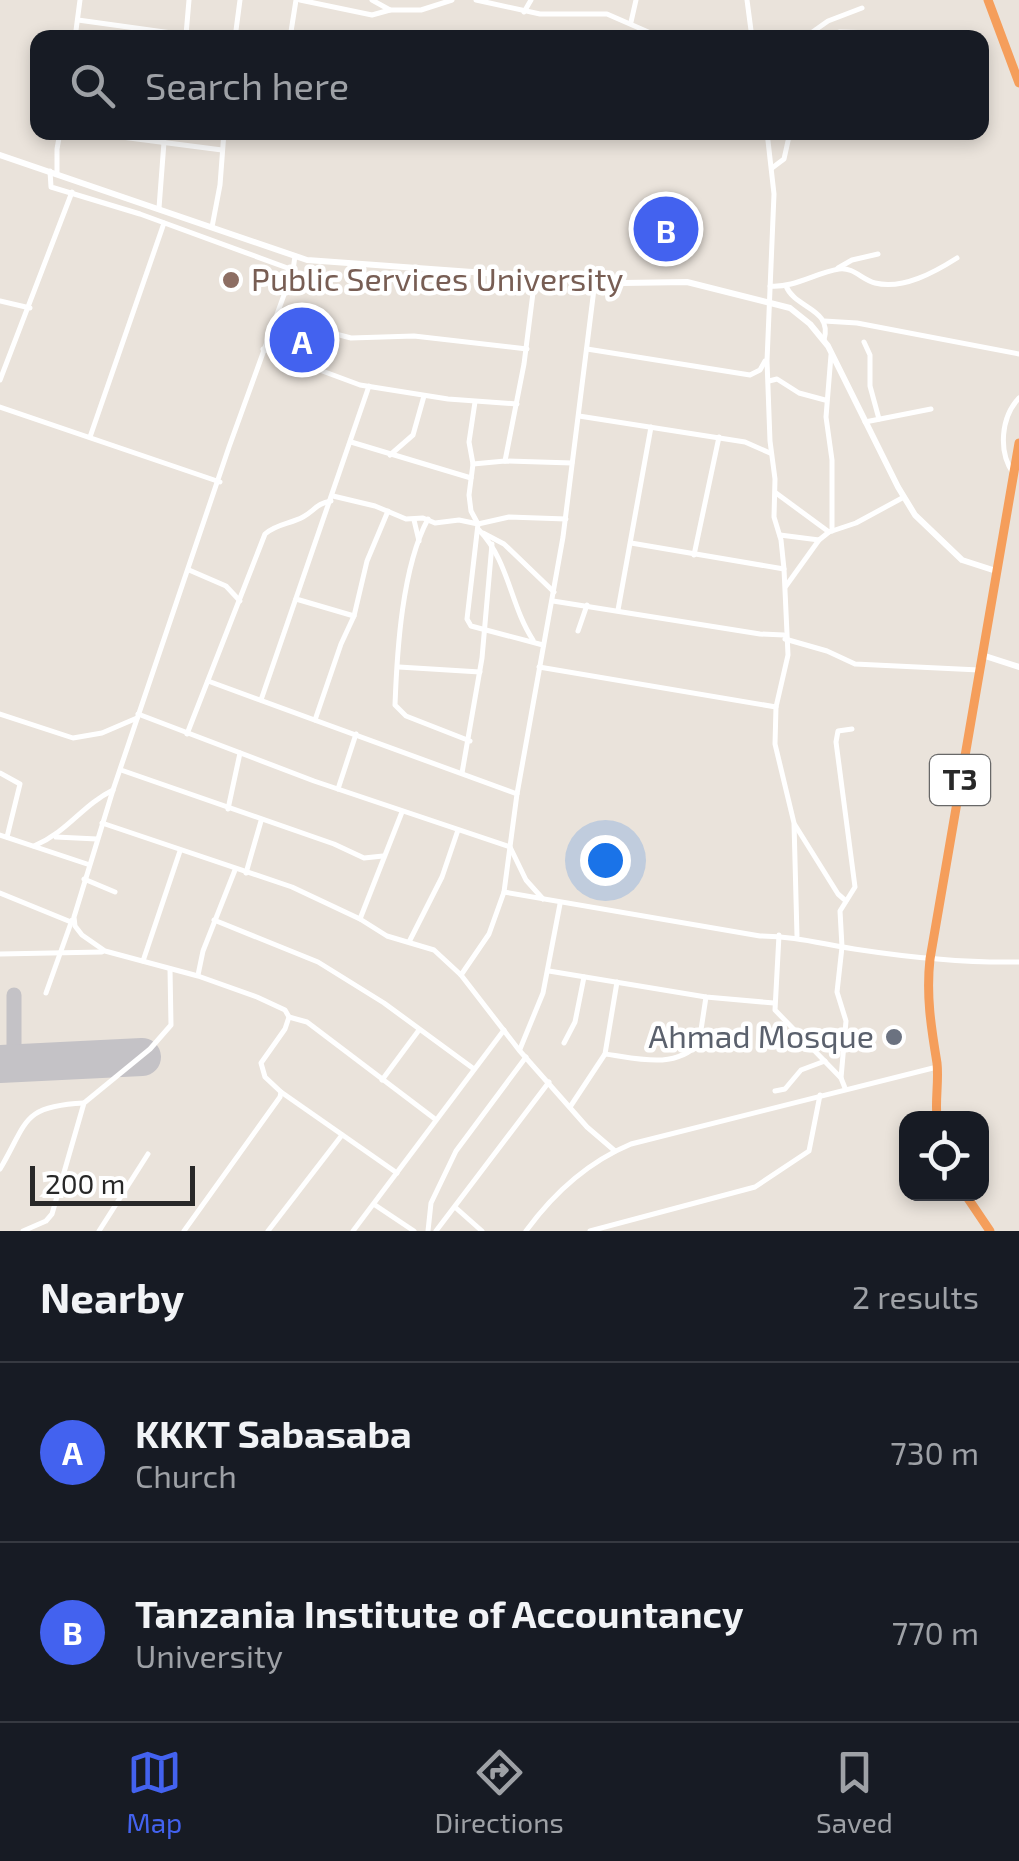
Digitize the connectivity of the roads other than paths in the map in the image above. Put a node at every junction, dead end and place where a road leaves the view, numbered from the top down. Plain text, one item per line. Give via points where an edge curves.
1 (80, 0) edge
2 (240, 0) edge
3 (298, 0) edge
4 (372, 0) edge
5 (452, 0) edge
6 (476, 0) edge
7 (531, 0) edge
8 (636, 0) edge
9 (747, 0) edge
10 (988, 0) edge
11 (191, 2) edge
12 (862, 8) dead end
13 (390, 10) junction
14 (524, 12) junction
15 (78, 20) junction
16 (630, 22) junction
17 (76, 30) edge
18 (146, 30) edge
19 (187, 30) edge
20 (236, 30) edge
21 (292, 30) edge
22 (646, 30) edge
23 (751, 30) edge
24 (816, 30) edge
25 (1019, 83) edge
26 (58, 140) edge
27 (152, 140) edge
28 (223, 140) edge
29 (768, 140) edge
30 (788, 140) edge
31 (164, 142) junction
32 (222, 150) junction
33 (0, 155) edge
34 (772, 168) junction
35 (54, 172) junction
36 (72, 192) junction
37 (159, 208) junction
38 (164, 223) junction
39 (212, 227) junction
40 (878, 254) dead end
41 (295, 256) junction
42 (957, 258) dead end
43 (293, 270) junction
44 (836, 270) junction
45 (535, 276) junction
46 (595, 281) junction
47 (770, 286) junction
48 (786, 286) junction
49 (0, 301) edge
50 (771, 302) junction
51 (30, 308) junction
52 (275, 318) junction
53 (824, 320) junction
54 (824, 340) junction
55 (864, 342) dead end
56 (587, 348) junction
57 (264, 349) junction
58 (527, 349) junction
59 (768, 349) junction
60 (832, 352) junction
61 (1019, 354) edge
62 (0, 380) edge
63 (769, 380) junction
64 (369, 386) junction
65 (424, 395) junction
66 (1019, 398) edge
67 (826, 400) junction
68 (474, 402) junction
69 (516, 404) junction
70 (0, 407) edge
71 (931, 409) dead end
72 (579, 416) junction
73 (879, 419) junction
74 (865, 422) junction
75 (651, 427) junction
76 (90, 437) junction
77 (719, 438) junction
78 (351, 442) junction
79 (1019, 443) edge
80 (390, 455) junction
81 (772, 455) junction
82 (505, 461) junction
83 (473, 464) junction
84 (572, 464) junction
85 (1014, 474) junction
86 (471, 478) junction
87 (220, 482) junction
88 (776, 493) junction
89 (904, 497) junction
90 (332, 498) junction
91 (388, 510) junction
92 (471, 510) junction
93 (428, 519) junction
94 (566, 519) junction
95 (414, 520) junction
96 (452, 521) junction
97 (478, 528) junction
98 (830, 532) junction
99 (780, 535) junction
100 (819, 540) junction
101 (419, 542) junction
102 (631, 543) junction
103 (492, 544) junction
104 (694, 555) junction
105 (784, 568) junction
106 (188, 570) junction
107 (996, 570) junction
108 (226, 586) junction
109 (786, 586) junction
110 (245, 588) junction
111 (554, 592) junction
112 (296, 599) junction
113 (553, 601) junction
114 (240, 602) junction
115 (587, 605) junction
116 (618, 610) junction
117 (354, 616) junction
118 (484, 629) junction
119 (578, 630) dead end
120 (784, 637) junction
121 (534, 641) junction
122 (543, 645) junction
123 (982, 655) junction
124 (540, 666) junction
125 (398, 667) junction
126 (1019, 667) edge
127 (979, 670) junction
128 (480, 672) junction
129 (208, 680) junction
130 (260, 700) junction
131 (776, 707) junction
132 (0, 714) edge
133 (138, 716) junction
134 (316, 720) junction
135 (852, 729) dead end
136 (188, 734) junction
137 (356, 734) junction
138 (470, 741) junction
139 (240, 753) junction
140 (121, 770) junction
141 (0, 772) edge
142 (462, 773) junction
143 (113, 790) junction
144 (338, 790) junction
145 (517, 794) junction
146 (228, 808) junction
147 (402, 812) junction
148 (261, 821) junction
149 (794, 823) junction
150 (102, 824) junction
151 (458, 830) junction
152 (3, 836) edge
153 (56, 837) junction
154 (97, 839) junction
155 (34, 846) junction
156 (510, 847) junction
157 (180, 851) junction
158 (382, 856) junction
159 (89, 864) junction
160 (235, 870) junction
161 (246, 873) junction
162 (84, 880) junction
163 (115, 892) dead end
164 (504, 892) junction
165 (0, 894) edge
166 (846, 901) junction
167 (546, 902) junction
168 (560, 904) junction
169 (72, 919) junction
170 (360, 919) junction
171 (214, 920) junction
172 (779, 935) junction
173 (797, 936) junction
174 (409, 942) junction
175 (842, 947) junction
176 (104, 951) junction
177 (0, 954) edge
178 (59, 954) junction
179 (930, 959) junction
180 (143, 961) junction
181 (1019, 962) edge
182 (170, 969) junction
183 (549, 971) junction
184 (461, 975) junction
185 (198, 976) junction
186 (584, 976) junction
187 (617, 982) junction
188 (46, 993) dead end
189 (706, 997) junction
190 (774, 1003) junction
191 (288, 1017) junction
192 (419, 1030) junction
193 (504, 1030) junction
194 (564, 1043) dead end
195 (520, 1050) junction
196 (605, 1054) junction
197 (526, 1057) junction
198 (825, 1061) junction
199 (938, 1067) junction
200 (474, 1069) junction
201 (841, 1078) junction
202 (382, 1080) junction
203 (549, 1082) junction
204 (845, 1088) junction
205 (775, 1091) dead end
206 (281, 1092) junction
207 (820, 1096) junction
208 (84, 1103) junction
209 (570, 1107) junction
210 (937, 1111) edge
211 (435, 1119) junction
212 (342, 1135) junction
213 (615, 1151) junction
214 (148, 1154) dead end
215 (0, 1169) edge
216 (397, 1173) junction
217 (970, 1201) edge
218 (374, 1204) junction
219 (456, 1208) junction
220 (977, 1212) junction
221 (529, 1230) edge
222 (23, 1231) edge
223 (99, 1231) edge
224 (184, 1231) edge
225 (268, 1231) edge
226 (353, 1231) edge
227 (414, 1231) edge
228 (428, 1231) edge
229 (436, 1231) edge
230 (482, 1231) edge
231 (590, 1231) edge
232 (990, 1231) edge
233 (998, 1231) edge

1 - 15 street
2 - 20 street
3 - 13 street via 368,15
3 - 21 street
4 - 13 street
5 - 13 street via 422,10
6 - 14 street
7 - 14 street
8 - 16 street
9 - 23 street
10 - 25 highway
11 - 19 street
12 - 24 street
14 - 16 street via 607,14
15 - 17 street
15 - 18 street
16 - 22 street
26 - 35 street
27 - 31 street
28 - 32 street
29 - 34 street
30 - 34 street via 784,158
31 - 32 street
31 - 37 street
32 - 39 street
33 - 35 main road
34 - 47 street
35 - 36 street via 49,186
35 - 37 main road
36 - 38 street
36 - 51 street
37 - 39 main road
38 - 43 street
38 - 76 street
39 - 41 main road
40 - 44 street
41 - 43 street
41 - 45 main road
42 - 44 street via 936,272 890,284
43 - 52 street
44 - 48 street
45 - 46 main road
45 - 58 street
46 - 50 main road via 687,282
46 - 56 street
47 - 48 street
47 - 50 street
48 - 53 street
49 - 51 street
50 - 54 main road via 802,316
50 - 59 street
51 - 62 street
52 - 57 street
52 - 58 street via 351,338 414,336
53 - 54 street
53 - 61 street
54 - 60 main road
55 - 73 street
56 - 59 street via 750,375 763,366
56 - 72 street
57 - 64 street
57 - 87 street
58 - 69 street
59 - 63 street
60 - 67 street
60 - 74 main road
63 - 67 street
63 - 81 street
64 - 65 street
64 - 78 street
65 - 68 street
65 - 80 street via 413,435
66 - 85 street via 1003,443
67 - 98 street
68 - 69 street
68 - 83 street via 468,446
69 - 82 street
70 - 76 street
71 - 73 street
72 - 75 street
72 - 84 street
73 - 74 street
74 - 89 main road
75 - 77 street
75 - 102 street
76 - 87 street
77 - 81 street
77 - 104 street
78 - 80 street
78 - 90 street
79 - 85 highway, T3
80 - 86 street
81 - 88 street
82 - 83 street
82 - 84 street
83 - 86 street
84 - 94 street
85 - 107 highway, T3
86 - 92 street
87 - 106 street
88 - 98 street
88 - 99 street
89 - 98 street
89 - 107 main road via 962,560
90 - 91 street
90 - 110 street via 268,530
90 - 112 street
91 - 95 street
91 - 117 street
92 - 96 street
92 - 97 street
93 - 95 street
93 - 96 street
93 - 101 street
94 - 97 street via 509,517
94 - 111 street
95 - 101 street
96 - 97 street
97 - 103 street
97 - 111 street
97 - 118 street via 467,619
98 - 100 street
99 - 100 street
99 - 105 street
100 - 109 street
101 - 125 street via 400,618
102 - 104 street
102 - 116 street
103 - 118 street
103 - 121 street
104 - 105 street
105 - 109 street
106 - 108 street
106 - 133 street
107 - 123 highway, T3
108 - 110 street
108 - 114 street
109 - 120 street
110 - 114 street
111 - 113 street
112 - 117 street
112 - 130 street
113 - 115 street
113 - 122 street
114 - 129 street
115 - 116 street
115 - 119 street
116 - 120 street
117 - 134 street
118 - 121 street
118 - 128 street
120 - 127 street via 854,664
120 - 131 street via 788,663
121 - 122 street
122 - 124 street
123 - 126 main road
123 - 127 highway, T3
124 - 131 street
124 - 145 street
125 - 128 street
125 - 138 street via 398,711
127 - 179 highway, T3
128 - 138 street
129 - 130 street
129 - 136 street
130 - 134 street
131 - 149 street via 775,753
132 - 133 street via 73,738 102,734
133 - 136 street
133 - 140 street
134 - 137 street
135 - 166 street via 840,729 836,742 855,880
136 - 139 street
137 - 142 street
137 - 144 street
138 - 142 street
139 - 144 street
139 - 146 street
140 - 143 street
140 - 146 street
141 - 152 street via 20,788
142 - 145 street
143 - 150 street
143 - 153 street
144 - 147 street
145 - 156 street
146 - 148 street
147 - 151 street
147 - 158 street
148 - 158 street via 364,858
148 - 161 street
149 - 166 street
149 - 173 street
150 - 154 street
150 - 157 street
151 - 156 street
151 - 174 street
152 - 155 street
153 - 154 street
153 - 155 street
154 - 159 street
155 - 159 street
156 - 164 street
156 - 167 street
157 - 160 street
157 - 180 street
158 - 170 street
159 - 162 street
160 - 161 street
160 - 171 street
161 - 170 street
162 - 163 street
162 - 169 street
164 - 167 street
164 - 184 street via 489,934
165 - 169 street
166 - 175 street via 840,911
167 - 168 street
168 - 172 street
168 - 183 street
169 - 176 street
169 - 178 street
170 - 174 street
171 - 185 street
171 - 192 street via 318,962
172 - 173 street
172 - 190 street
173 - 175 street
174 - 184 street via 434,950
175 - 179 street
175 - 201 street
176 - 178 street
176 - 180 street
177 - 178 street
178 - 188 street
179 - 181 street
179 - 199 highway, T3 via 930,1031
180 - 182 street
182 - 185 street
182 - 208 street via 167,1030
183 - 186 street
183 - 195 street
184 - 193 street
185 - 191 street via 276,1004
186 - 187 street
186 - 194 street
187 - 189 street
187 - 196 street
189 - 190 street
189 - 196 street via 699,1043 687,1054 646,1062
190 - 198 street
191 - 202 street via 308,1022
191 - 206 street via 261,1063
192 - 200 street
192 - 202 street
193 - 195 street
193 - 200 street
195 - 197 street
196 - 209 street
197 - 203 street
197 - 228 street via 449,1164 431,1203
198 - 201 street
198 - 205 street
199 - 204 street
199 - 210 highway, T3
200 - 211 street
201 - 204 street
202 - 211 street
203 - 209 street
203 - 219 street
204 - 207 street
206 - 212 street
206 - 224 street
207 - 213 street
207 - 231 street via 809,1152 766,1183
208 - 215 street via 30,1116
208 - 222 street via 52,1214
209 - 213 street
211 - 216 street
212 - 216 street
212 - 225 street
213 - 221 street via 568,1184
214 - 223 street
216 - 218 street
217 - 220 highway
218 - 226 street
218 - 227 street
219 - 229 street
219 - 230 street
220 - 232 highway
220 - 233 highway

